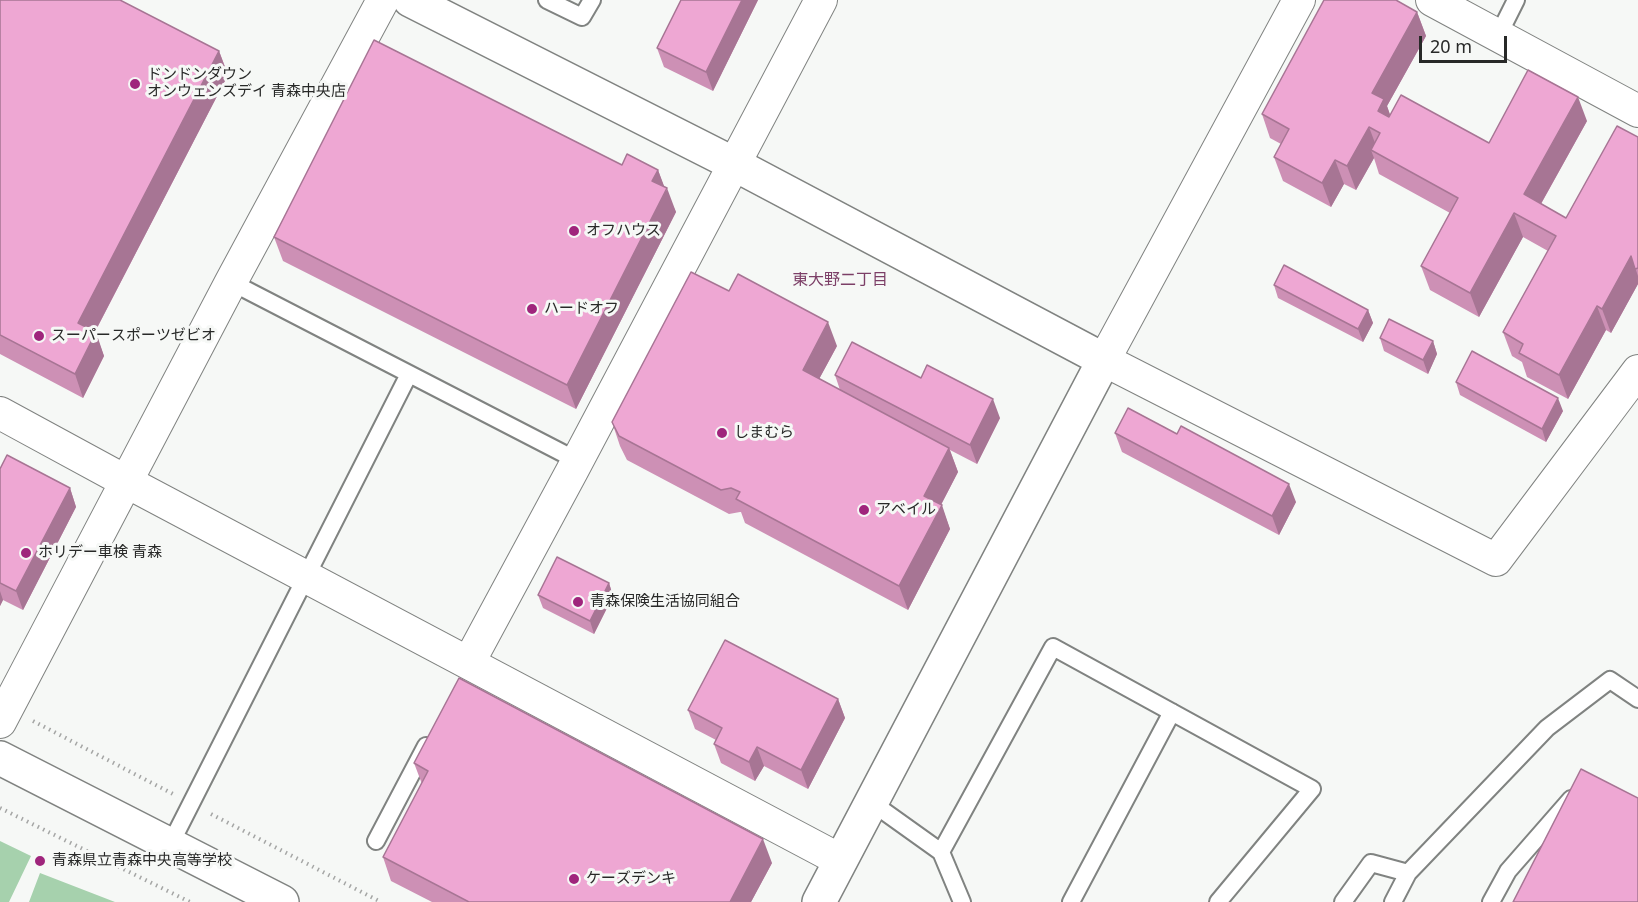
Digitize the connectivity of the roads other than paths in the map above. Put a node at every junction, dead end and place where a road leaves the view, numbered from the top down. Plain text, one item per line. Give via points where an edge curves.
1 (383, 0) edge
2 (410, 0) edge
3 (547, 0) edge
4 (592, 0) edge
5 (820, 0) edge
6 (1299, 0) edge
7 (1432, 0) edge
8 (1516, 0) edge
9 (1498, 36) junction
10 (1638, 111) edge
11 (734, 164) junction
12 (231, 282) junction
13 (1104, 360) junction
14 (1638, 371) edge
15 (409, 374) junction
16 (0, 413) edge
17 (578, 461) junction
18 (127, 482) junction
19 (306, 576) junction
20 (466, 668) junction
21 (1638, 699) edge
22 (1172, 712) junction
23 (0, 722) edge
24 (432, 733) edge
25 (0, 758) edge
26 (1577, 792) edge
27 (871, 802) junction
28 (376, 842) dead end
29 (170, 845) junction
30 (942, 852) junction
31 (840, 860) junction
32 (1408, 873) junction
33 (277, 901) edge
34 (819, 902) edge
35 (962, 902) edge
36 (1071, 902) edge
37 (1218, 902) edge
38 (1343, 902) edge
39 (1393, 902) edge
40 (1491, 902) edge

1 - 12 street
2 - 11 street
3 - 4 lane via 582,17
5 - 11 street
6 - 13 street
7 - 9 street
8 - 9 lane
9 - 10 street
11 - 13 street
11 - 17 street
12 - 15 lane
12 - 18 street
13 - 14 street via 1496,560
13 - 27 street
15 - 17 lane
15 - 19 lane
16 - 18 street
17 - 20 street
18 - 19 street
18 - 23 street
19 - 20 street
19 - 29 lane
20 - 31 street
21 - 32 lane via 1610,680 1547,728
22 - 30 lane via 1053,646
22 - 36 lane
22 - 37 lane via 1312,789
24 - 28 lane
25 - 29 street
26 - 40 lane via 1508,871
27 - 30 lane
27 - 31 street
29 - 33 street
30 - 35 lane
31 - 34 street
32 - 38 lane via 1371,863
32 - 39 lane

